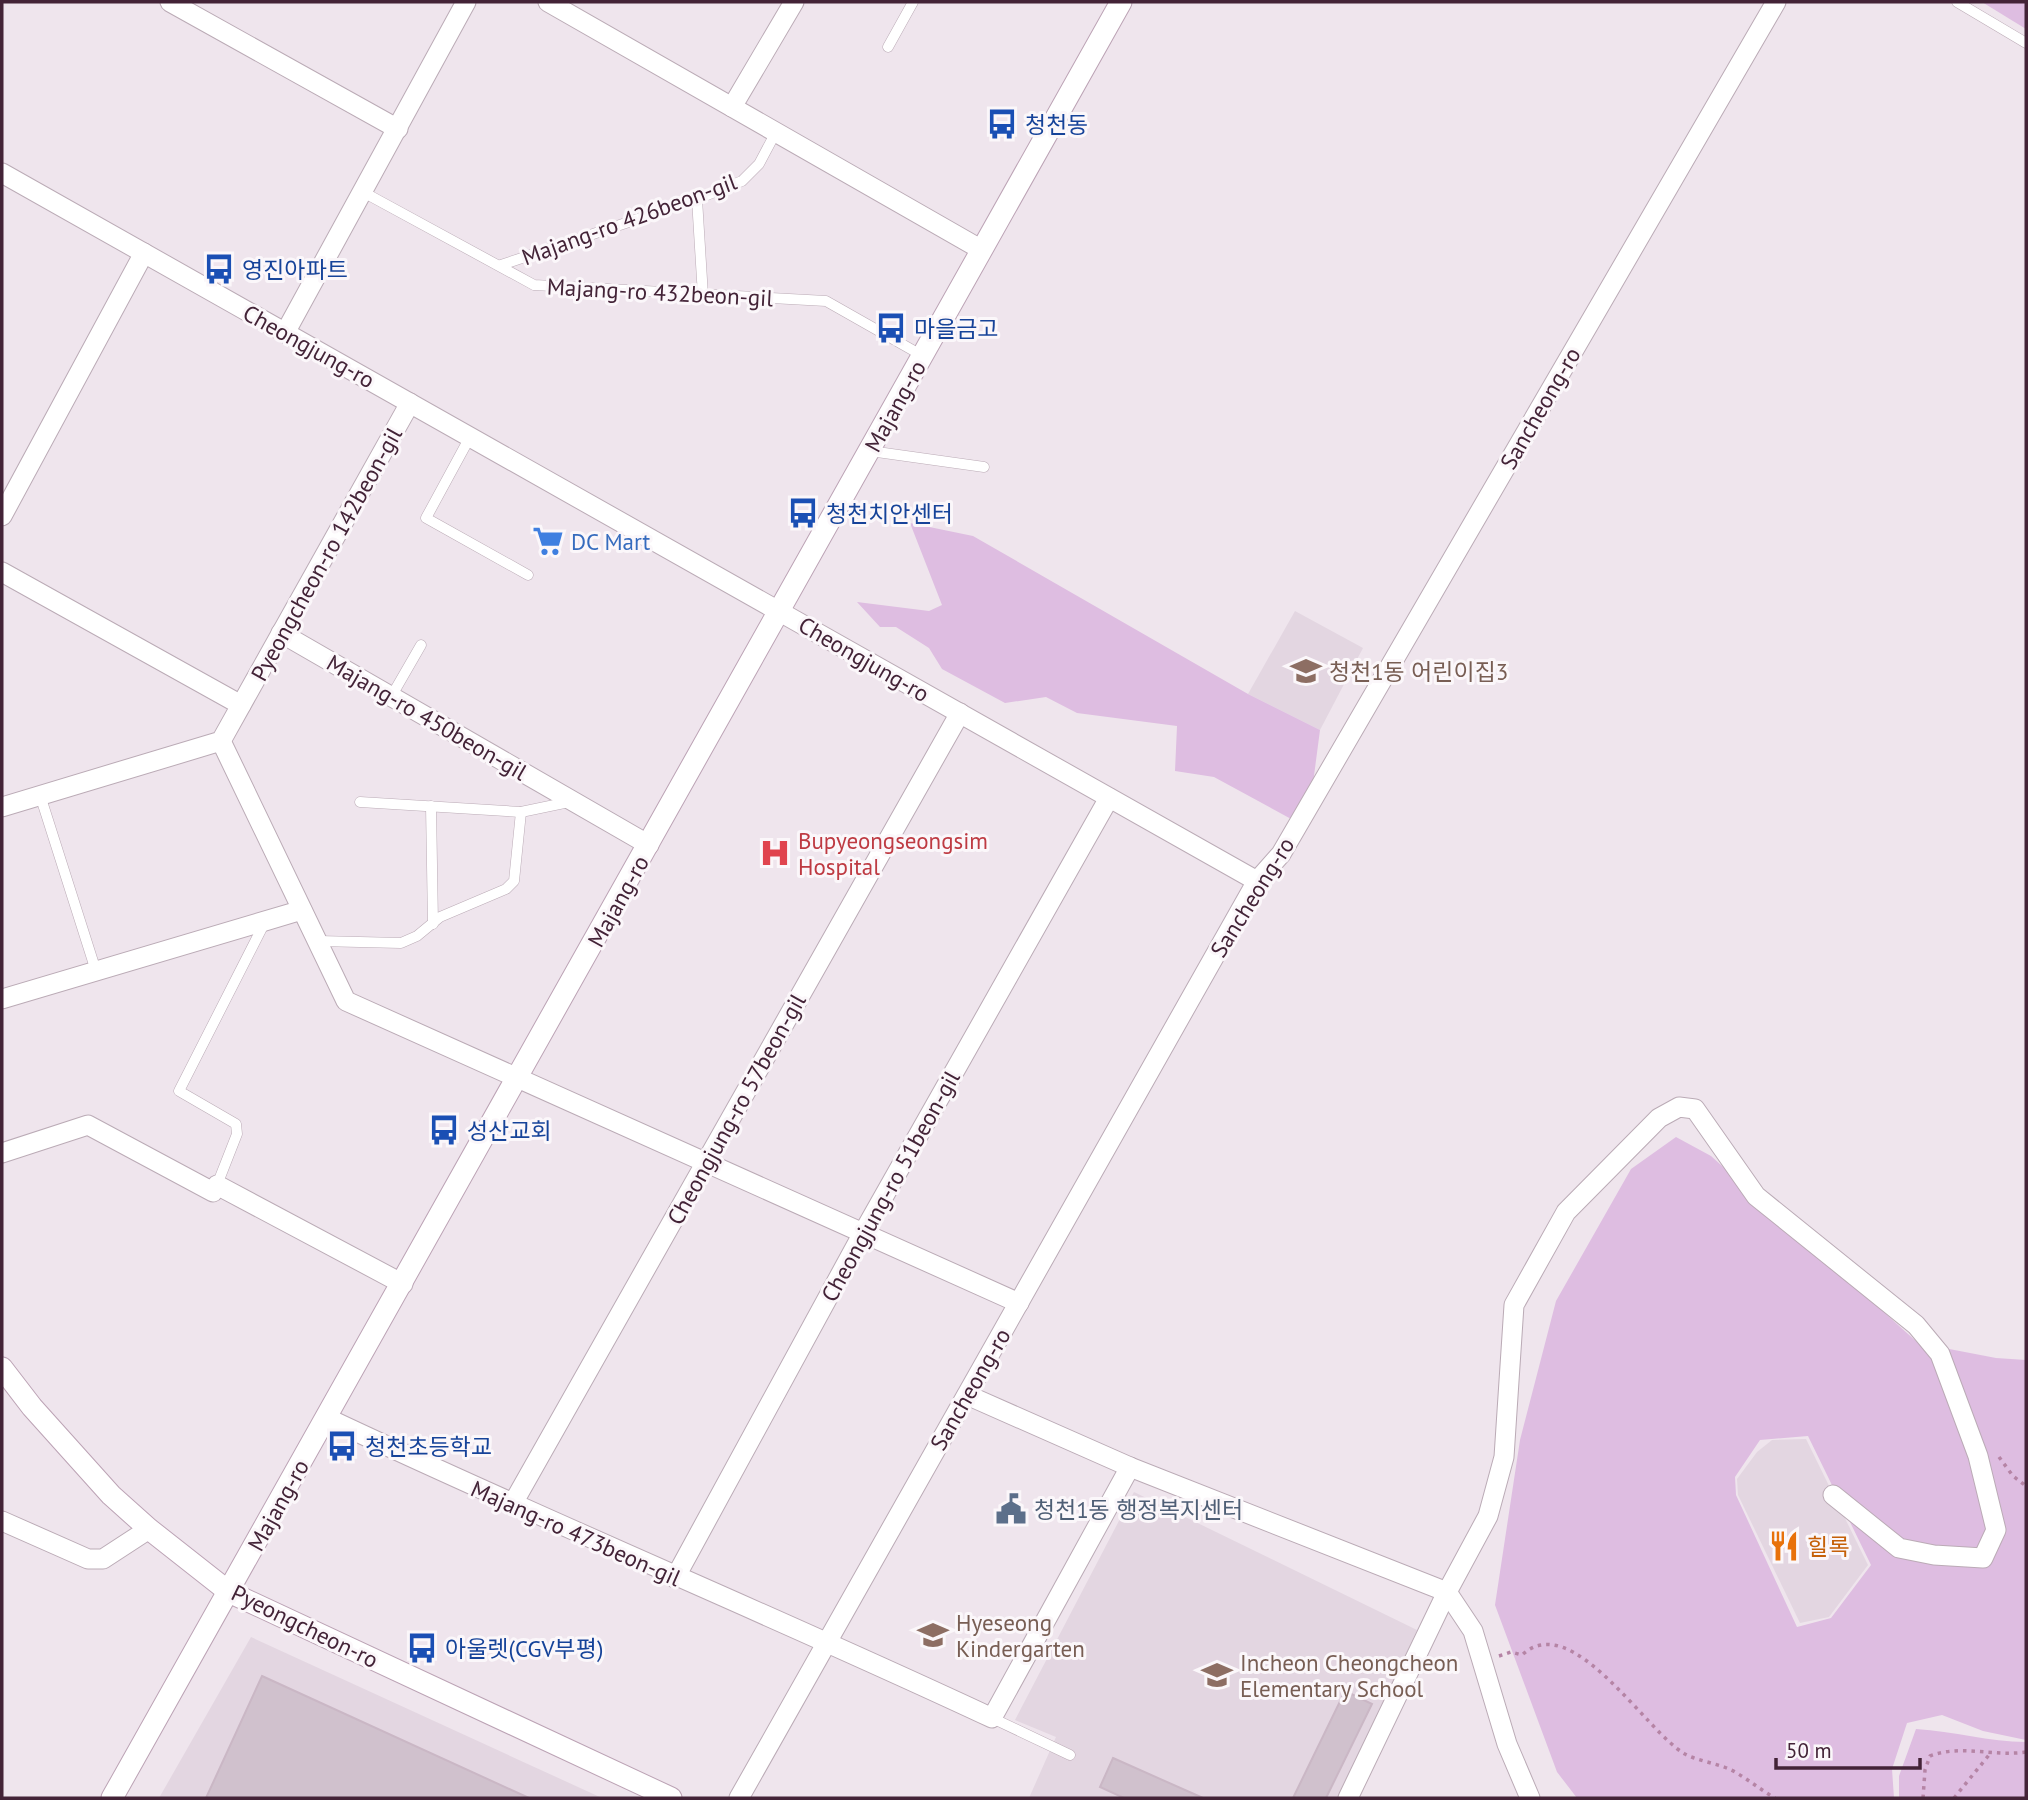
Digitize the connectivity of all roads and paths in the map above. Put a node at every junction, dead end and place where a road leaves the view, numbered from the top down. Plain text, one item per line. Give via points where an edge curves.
1 (170, 2) edge
2 (466, 2) edge
3 (548, 2) edge
4 (794, 2) edge
5 (913, 2) edge
6 (1121, 2) edge
7 (1776, 2) edge
8 (1957, 2) edge
9 (2026, 43) edge
10 (888, 47) dead end
11 (732, 107) junction
12 (398, 129) junction
13 (776, 132) junction
14 (2, 173) edge
15 (363, 192) junction
16 (697, 199) junction
17 (982, 250) junction
18 (144, 253) junction
19 (501, 265) junction
20 (703, 296) junction
21 (285, 333) junction
22 (923, 356) junction
23 (410, 403) junction
24 (470, 437) junction
25 (870, 451) junction
26 (984, 467) dead end
27 (2, 516) edge
28 (2, 572) edge
29 (528, 575) dead end
30 (780, 612) junction
31 (281, 633) junction
32 (421, 645) dead end
33 (391, 697) junction
34 (242, 705) junction
35 (960, 713) junction
36 (221, 741) junction
37 (40, 796) junction
38 (1109, 798) junction
39 (573, 801) junction
40 (360, 802) dead end
41 (432, 806) junction
42 (2, 807) edge
43 (521, 812) junction
44 (649, 845) junction
45 (1257, 881) junction
46 (303, 910) junction
47 (265, 921) junction
48 (433, 924) junction
49 (317, 941) junction
50 (96, 971) junction
51 (2, 999) edge
52 (519, 1077) junction
53 (2, 1153) edge
54 (705, 1162) junction
55 (217, 1185) junction
56 (863, 1233) junction
57 (403, 1284) junction
58 (1019, 1303) junction
59 (2, 1368) edge
60 (967, 1395) junction
61 (327, 1418) junction
62 (1130, 1468) junction
63 (1833, 1495) dead end
64 (512, 1505) junction
65 (2, 1521) edge
66 (149, 1530) junction
67 (675, 1578) junction
68 (229, 1592) junction
69 (1447, 1592) junction
70 (827, 1642) junction
71 (1483, 1664) junction
72 (992, 1718) junction
73 (2026, 1752) edge
74 (1070, 1755) dead end
75 (1989, 1755) junction
76 (113, 1798) edge
77 (671, 1798) edge
78 (739, 1798) edge
79 (1348, 1798) edge
80 (1530, 1798) edge
81 (1775, 1798) edge
82 (1923, 1798) edge
83 (1954, 1798) edge

1 - 12 street
2 - 12 street
3 - 11 street
4 - 11 street
5 - 10 lane
6 - 17 main road, Majang-ro
7 - 45 street, Sancheong-ro via 1287,842
8 - 9 lane
11 - 13 street
12 - 15 street
13 - 16 lane, Majang-ro 426beon-gil via 759,164 742,181
13 - 17 street
14 - 18 street, Cheongjung-ro
15 - 19 lane, Majang-ro 432beon-gil
15 - 21 street
16 - 19 lane, Majang-ro 426beon-gil
16 - 20 lane
17 - 22 main road, Majang-ro
18 - 21 street, Cheongjung-ro
18 - 27 street
19 - 20 lane, Majang-ro 432beon-gil via 534,285
20 - 22 lane, Majang-ro 432beon-gil via 826,301
21 - 23 street, Cheongjung-ro
22 - 25 main road, Majang-ro
23 - 24 street, Cheongjung-ro
23 - 31 street, Pyeongcheon-ro 142beon-gil
24 - 29 lane via 426,517
24 - 30 street, Cheongjung-ro
25 - 26 lane
25 - 30 main road, Majang-ro
28 - 34 street, Pyeongcheon-ro 142beon-gil
30 - 35 street, Cheongjung-ro
30 - 44 main road, Majang-ro
31 - 33 street, Majang-ro 450beon-gil
31 - 34 street, Pyeongcheon-ro 142beon-gil
32 - 33 lane
33 - 39 street, Majang-ro 450beon-gil
34 - 36 street, Pyeongcheon-ro 142beon-gil
35 - 38 street, Cheongjung-ro
35 - 54 street, Cheongjung-ro 57beon-gil
36 - 37 street
36 - 46 street
37 - 42 street
37 - 50 lane
38 - 45 street, Cheongjung-ro
38 - 56 street, Cheongjung-ro 51beon-gil
39 - 43 lane, Majang-ro 450beon-gil
39 - 44 street, Majang-ro 450beon-gil
40 - 41 lane, Majang-ro 450beon-gil
41 - 43 lane, Majang-ro 450beon-gil
41 - 48 lane
43 - 48 lane via 514,881 506,890
44 - 52 main road, Majang-ro
45 - 58 street, Sancheong-ro
46 - 47 street
46 - 49 street
47 - 50 street
47 - 55 lane via 179,1091 236,1124 237,1134
48 - 49 lane via 401,943
49 - 52 street via 346,1001
50 - 51 street
52 - 54 street
52 - 57 main road, Majang-ro
53 - 55 street via 88,1125 213,1192
54 - 56 street
54 - 64 street, Cheongjung-ro 57beon-gil
55 - 57 street
56 - 58 street
56 - 67 street, Cheongjung-ro 51beon-gil
57 - 61 main road, Majang-ro
58 - 60 street, Sancheong-ro
59 - 66 main road, Pyeongcheon-ro via 71,1453
60 - 62 street
60 - 70 street, Sancheong-ro
61 - 64 street, Majang-ro 473beon-gil
61 - 68 main road, Majang-ro
62 - 69 street
62 - 72 street
63 - 69 street via 1899,1548 1983,1558 1996,1531 1978,1456 1940,1354 1916,1325 1756,1196 1695,1109 1679,1107 1659,1118 1566,1212 1514,1305 1504,1457 1488,1516
64 - 67 street, Majang-ro 473beon-gil
65 - 66 street via 88,1559 103,1559
66 - 68 main road, Pyeongcheon-ro
67 - 70 street, Majang-ro 473beon-gil
68 - 76 main road, Majang-ro
68 - 77 main road, Pyeongcheon-ro
69 - 71 street via 1473,1631
69 - 79 street
70 - 72 street, Majang-ro 473beon-gil
70 - 78 street, Sancheong-ro
71 - 80 street via 1507,1744
71 - 81 path via 1511,1652 1522,1655 1531,1646 1558,1646 1582,1657 1683,1753 1733,1771
72 - 74 lane
73 - 75 path
75 - 82 path via 1945,1750 1930,1756 1924,1770
75 - 83 path

